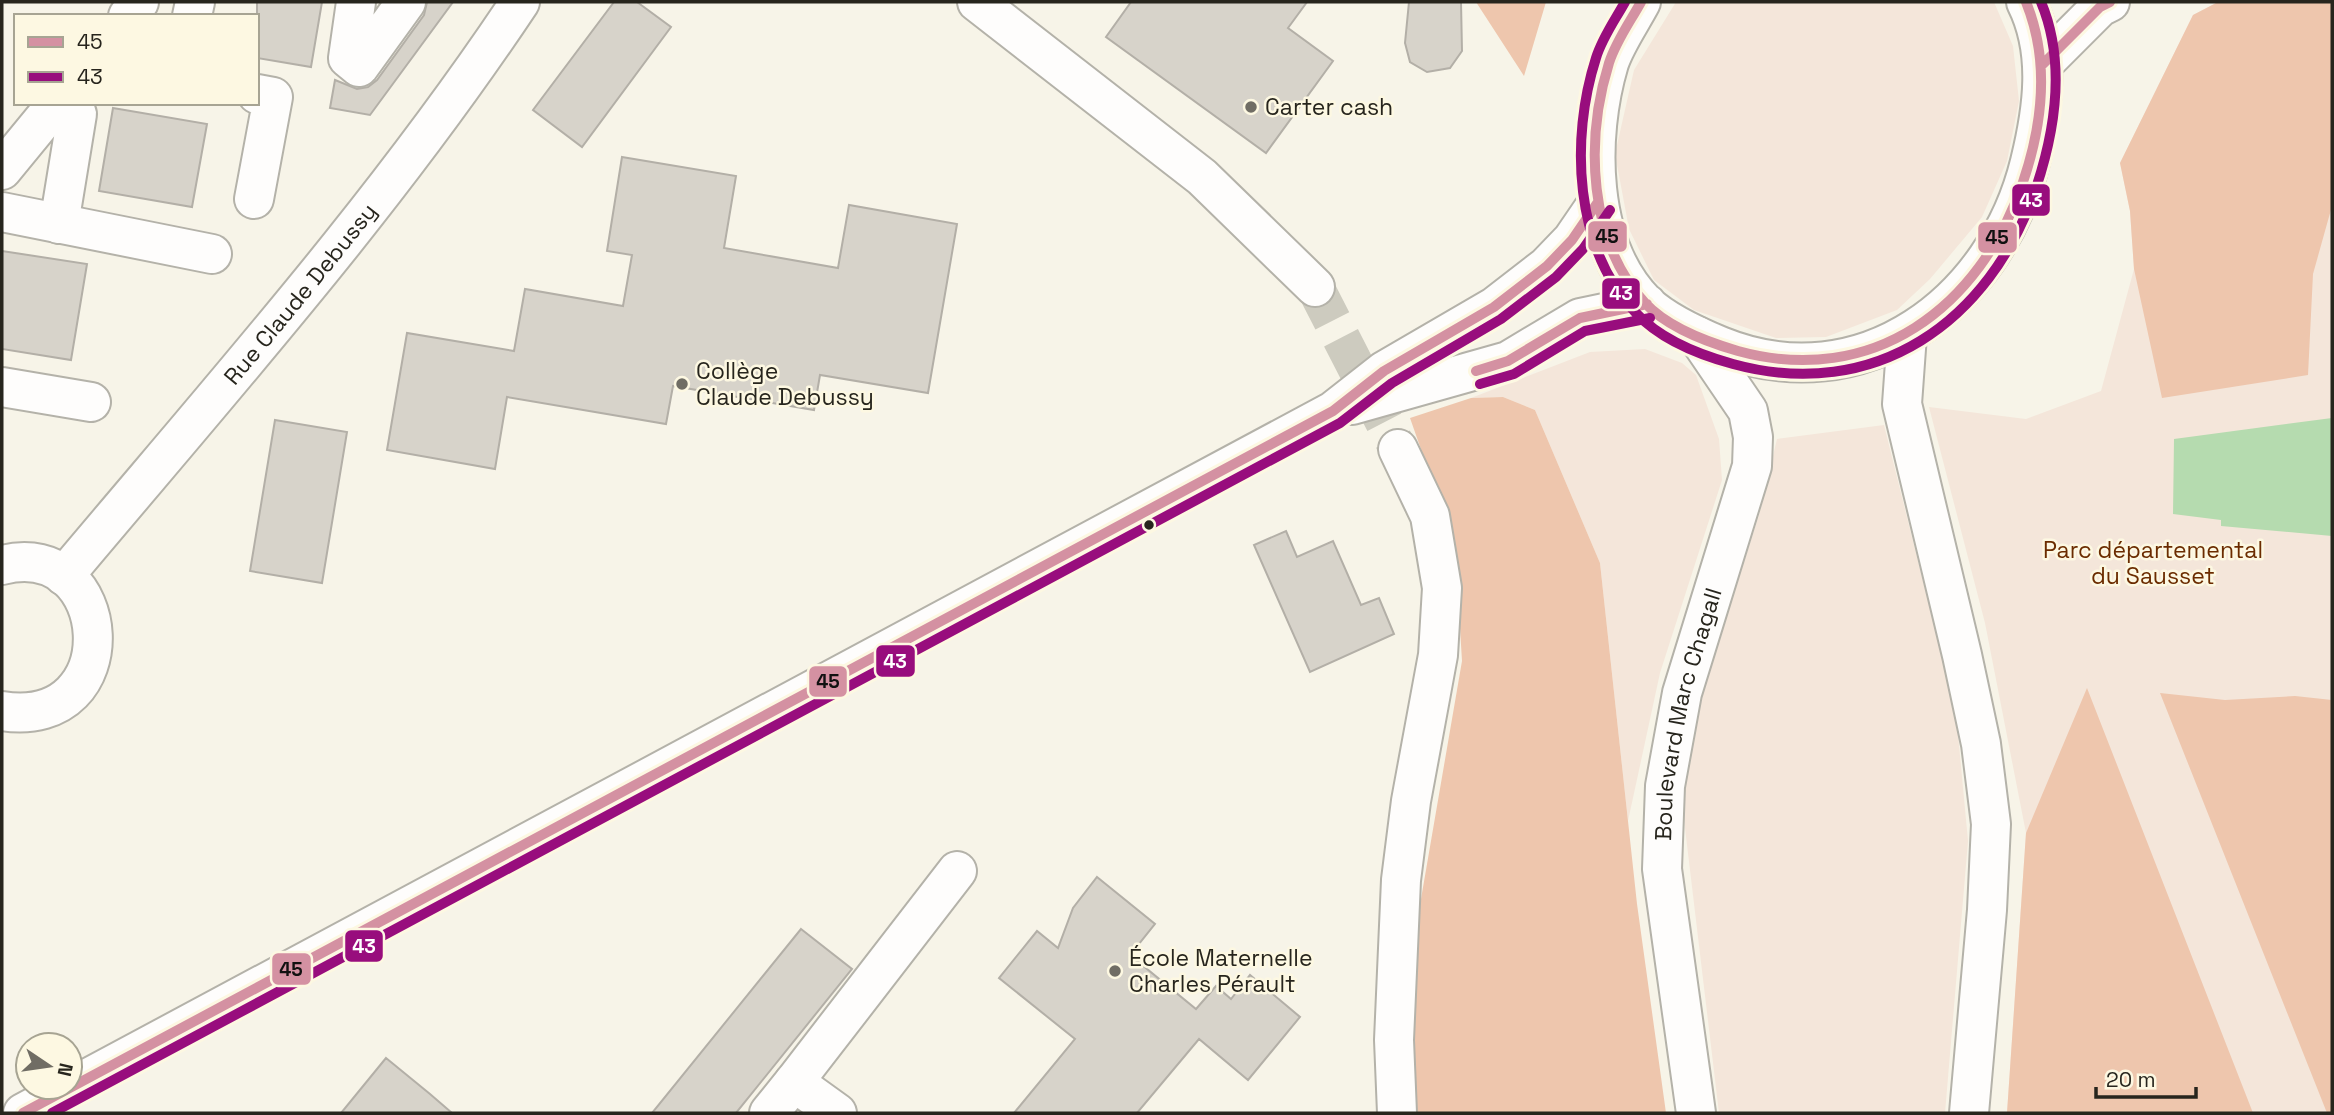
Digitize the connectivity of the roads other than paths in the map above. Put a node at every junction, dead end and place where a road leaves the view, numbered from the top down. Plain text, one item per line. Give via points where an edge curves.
1 (356, 2) edge
2 (406, 2) edge
3 (520, 2) edge
4 (977, 2) edge
5 (1641, 2) edge
6 (2026, 2) edge
7 (2110, 2) edge
8 (2043, 64) junction
9 (259, 94) edge
10 (55, 105) edge
11 (73, 105) edge
12 (2, 170) edge
13 (254, 199) dead end
14 (1598, 202) junction
15 (2, 212) edge
16 (59, 224) junction
17 (212, 254) dead end
18 (1315, 287) tunnel mouth
19 (1647, 304) junction
20 (1907, 335) junction
21 (1697, 336) junction
22 (2, 387) edge
23 (91, 401) dead end
24 (1333, 411) junction
25 (1398, 449) tunnel mouth
26 (2, 565) edge
27 (64, 576) junction
28 (2, 711) edge
29 (957, 871) dead end
30 (794, 1082) junction
31 (23, 1113) edge
32 (769, 1113) edge
33 (837, 1113) edge
34 (1397, 1113) edge
35 (1696, 1113) edge
36 (1969, 1113) edge

1 - 2 main road via 348,58 359,67
3 - 27 main road, Rue Claude Debussy via 408,158
4 - 18 main road via 1202,177
5 - 14 main road via 1610,61 1597,117 1594,168
6 - 8 main road via 2037,24
7 - 8 main road
8 - 20 main road via 2040,121 2026,178 1999,241 1955,299
9 - 13 main road via 273,97
10 - 12 main road
11 - 16 main road via 77,114
14 - 19 main road via 1618,262
14 - 24 main road via 1547,266 1494,307 1384,371
15 - 16 main road
16 - 17 main road
19 - 21 main road
19 - 24 main road via 1580,318 1508,360
20 - 21 main road via 1867,355 1782,364 1740,354
20 - 36 main road via 1902,404 1962,654 1981,744 1991,824
21 - 35 main road, Boulevard Marc Chagall via 1748,411 1753,437 1752,466 1682,693 1665,786 1662,869
22 - 23 main road
24 - 31 main road
25 - 34 main road via 1430,516 1442,588 1438,655 1401,880 1394,1040
26 - 27 main road via 14,561 40,564
27 - 28 main road via 81,593 92,614 95,638 91,661 81,682 64,699 43,710
29 - 30 main road
30 - 32 main road
30 - 33 main road

